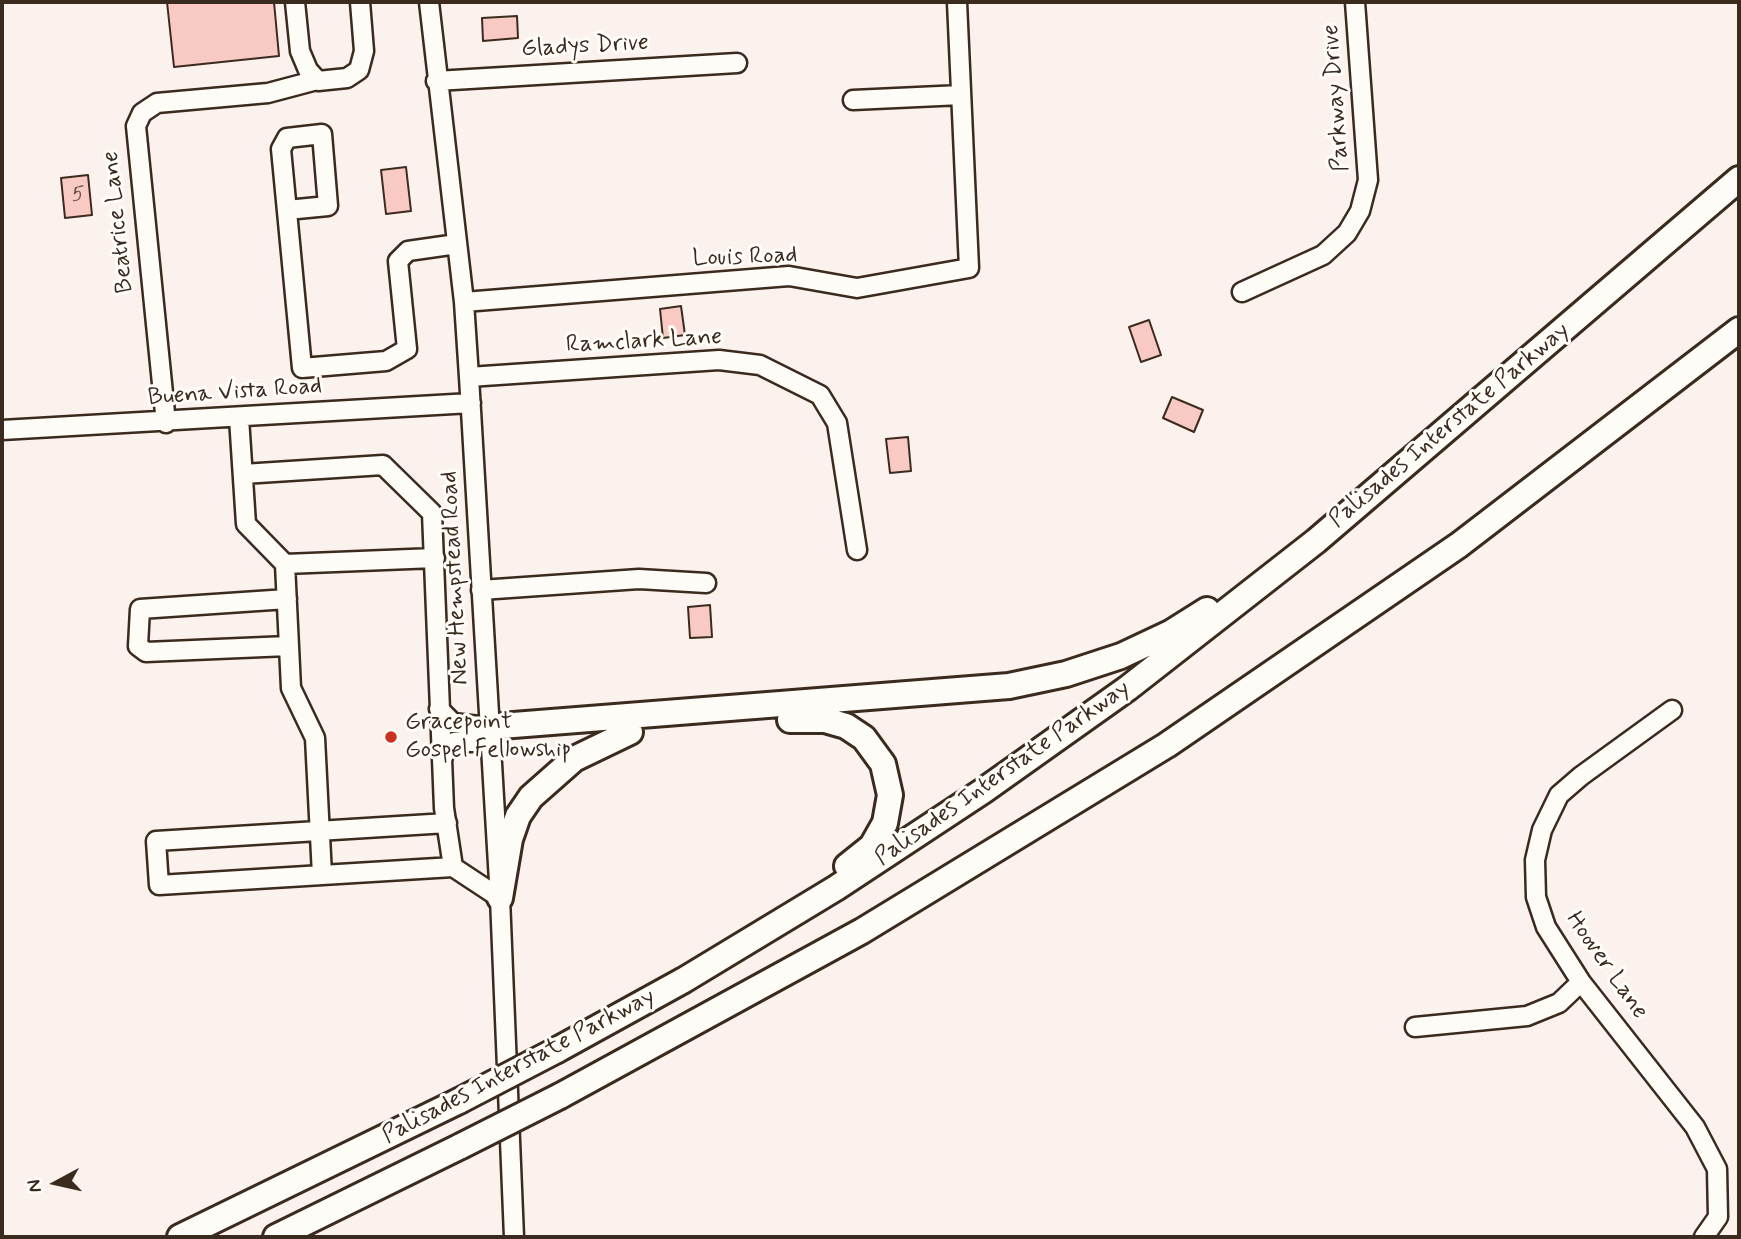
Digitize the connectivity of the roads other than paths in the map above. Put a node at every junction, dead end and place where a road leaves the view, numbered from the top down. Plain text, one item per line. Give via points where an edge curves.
1 (295, 2) edge
2 (360, 2) edge
3 (429, 2) edge
4 (957, 2) edge
5 (1354, 2) edge
6 (737, 63) dead end
7 (317, 80) junction
8 (436, 81) junction
9 (961, 95) junction
10 (853, 100) dead end
11 (1739, 179) edge
12 (287, 210) junction
13 (457, 244) junction
14 (1241, 292) dead end
15 (464, 302) junction
16 (1739, 330) edge
17 (469, 377) junction
18 (471, 403) junction
19 (239, 418) junction
20 (166, 423) junction
21 (2, 430) edge
22 (243, 474) junction
23 (1360, 504) junction
24 (858, 550) dead end
25 (436, 558) junction
26 (285, 564) junction
27 (706, 583) dead end
28 (481, 590) junction
29 (287, 599) junction
30 (288, 646) junction
31 (439, 709) junction
32 (1672, 710) dead end
33 (630, 732) junction
34 (489, 735) junction
35 (442, 760) junction
36 (447, 823) junction
37 (321, 831) junction
38 (453, 867) junction
39 (322, 875) junction
40 (500, 898) junction
41 (684, 979) junction
42 (1581, 982) junction
43 (1415, 1027) dead end
44 (418, 1168) junction
45 (180, 1237) edge
46 (276, 1237) edge
47 (292, 1237) edge
48 (514, 1237) edge
49 (1704, 1237) edge

1 - 7 street via 300,51
2 - 7 street, Beatrice Lane via 364,51 359,70 347,78
3 - 8 street, New Hempstead Road
4 - 9 street, Louis Road
5 - 14 street, Parkway Drive via 1368,180 1360,211 1347,233 1323,255
6 - 8 street, Gladys Drive
7 - 20 street, Beatrice Lane via 268,93 157,103 142,113 135,127
8 - 13 street, New Hempstead Road
9 - 10 street
9 - 15 street, Louis Road via 969,268 857,288 789,276
11 - 23 highway, Palisades Interstate Parkway
12 - 12 street via 281,149 287,138 322,134 328,206
12 - 13 street via 302,368 386,361 407,349 398,261 408,251
13 - 15 street, New Hempstead Road
15 - 17 street, New Hempstead Road
16 - 44 highway, Palisades Interstate Parkway, bridge via 1449,552 1177,739 914,901 560,1096
17 - 18 street, New Hempstead Road
17 - 24 street, Ramclark Lane via 719,360 760,365 820,395 838,423
18 - 19 street, Buena Vista Road
18 - 28 street, New Hempstead Road
19 - 20 street, Buena Vista Road
19 - 22 street
20 - 21 street, Buena Vista Road
22 - 25 street via 383,466 432,513
22 - 26 street via 246,524
23 - 34 highway via 1172,632 1121,656 1066,674 972,691
23 - 41 highway, Palisades Interstate Parkway via 1213,624 1032,757 874,864
25 - 26 street
25 - 31 street
26 - 29 street
27 - 28 street via 639,579
28 - 34 street, New Hempstead Road
29 - 30 street
29 - 30 street via 145,607 138,614 138,646 146,652
30 - 37 street via 291,688 316,738
31 - 34 street via 453,723
31 - 35 street
32 - 42 street, Hoover Lane via 1559,795 1542,830 1535,860 1536,897 1546,927
33 - 34 highway
33 - 40 highway via 574,759 531,797 510,839
33 - 41 highway via 825,720 864,738 883,764 889,786 885,823 866,852
34 - 35 street via 454,742 447,746
34 - 40 street, New Hempstead Road
35 - 36 street
36 - 37 street
36 - 38 street
37 - 39 street
37 - 39 street via 156,841 159,885
38 - 39 street
38 - 40 street
40 - 48 street, New Hempstead Road
41 - 45 highway, Palisades Interstate Parkway, bridge via 459,1101
42 - 43 street via 1559,1003 1527,1016
42 - 49 street, Hoover Lane via 1695,1126 1717,1168 1718,1217
44 - 46 highway, Palisades Interstate Parkway
44 - 47 highway

